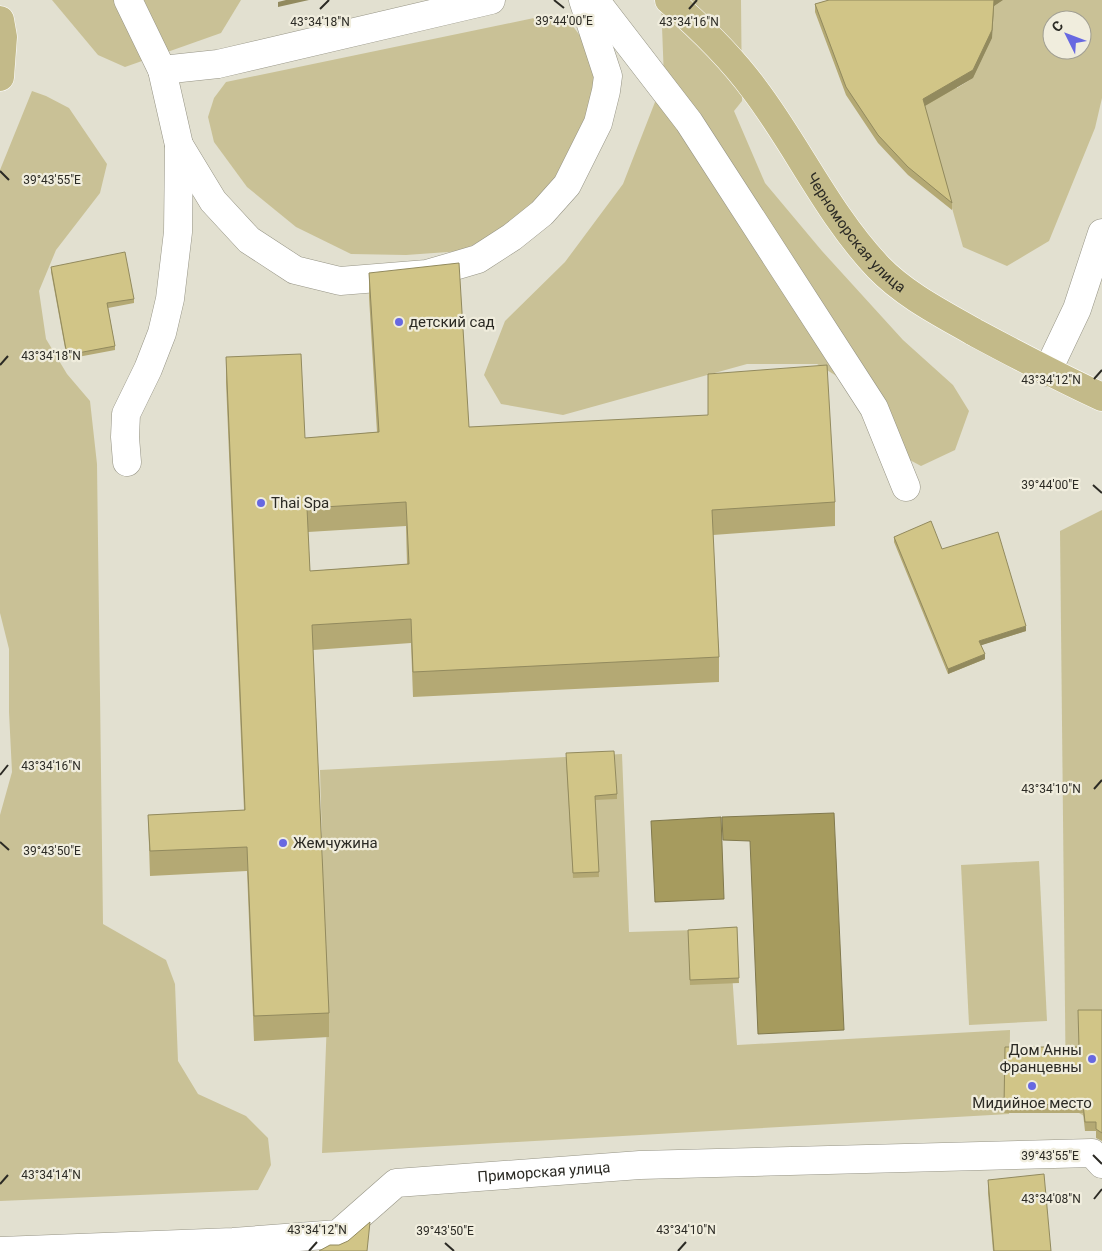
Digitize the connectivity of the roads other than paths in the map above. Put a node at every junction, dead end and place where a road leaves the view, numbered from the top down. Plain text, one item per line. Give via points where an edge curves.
1 (128, 0) edge
2 (491, 0) edge
3 (583, 0) edge
4 (595, 0) edge
5 (669, 0) edge
6 (0, 20) edge
7 (162, 70) junction
8 (0, 77) edge
9 (179, 145) junction
10 (1102, 232) edge
11 (1047, 372) junction
12 (1102, 398) edge
13 (127, 462) dead end
14 (906, 487) dead end
15 (1102, 1164) edge
16 (0, 1251) edge

1 - 7 street
2 - 7 street via 218,64
3 - 9 street via 608,76 598,123 567,185 542,213 478,260 427,274 340,281 296,270 249,240 213,202
4 - 14 street via 689,122 874,408
5 - 11 main road, Черноморская улица via 691,19 755,89 840,220 879,268 936,311
6 - 8 main road via 3,37
7 - 9 street
9 - 13 street via 178,232 170,299 162,333 126,414
10 - 11 street via 1077,308
11 - 12 main road, Черноморская улица
15 - 16 street, Приморская улица via 1092,1153 640,1165 396,1183 338,1234 233,1242

